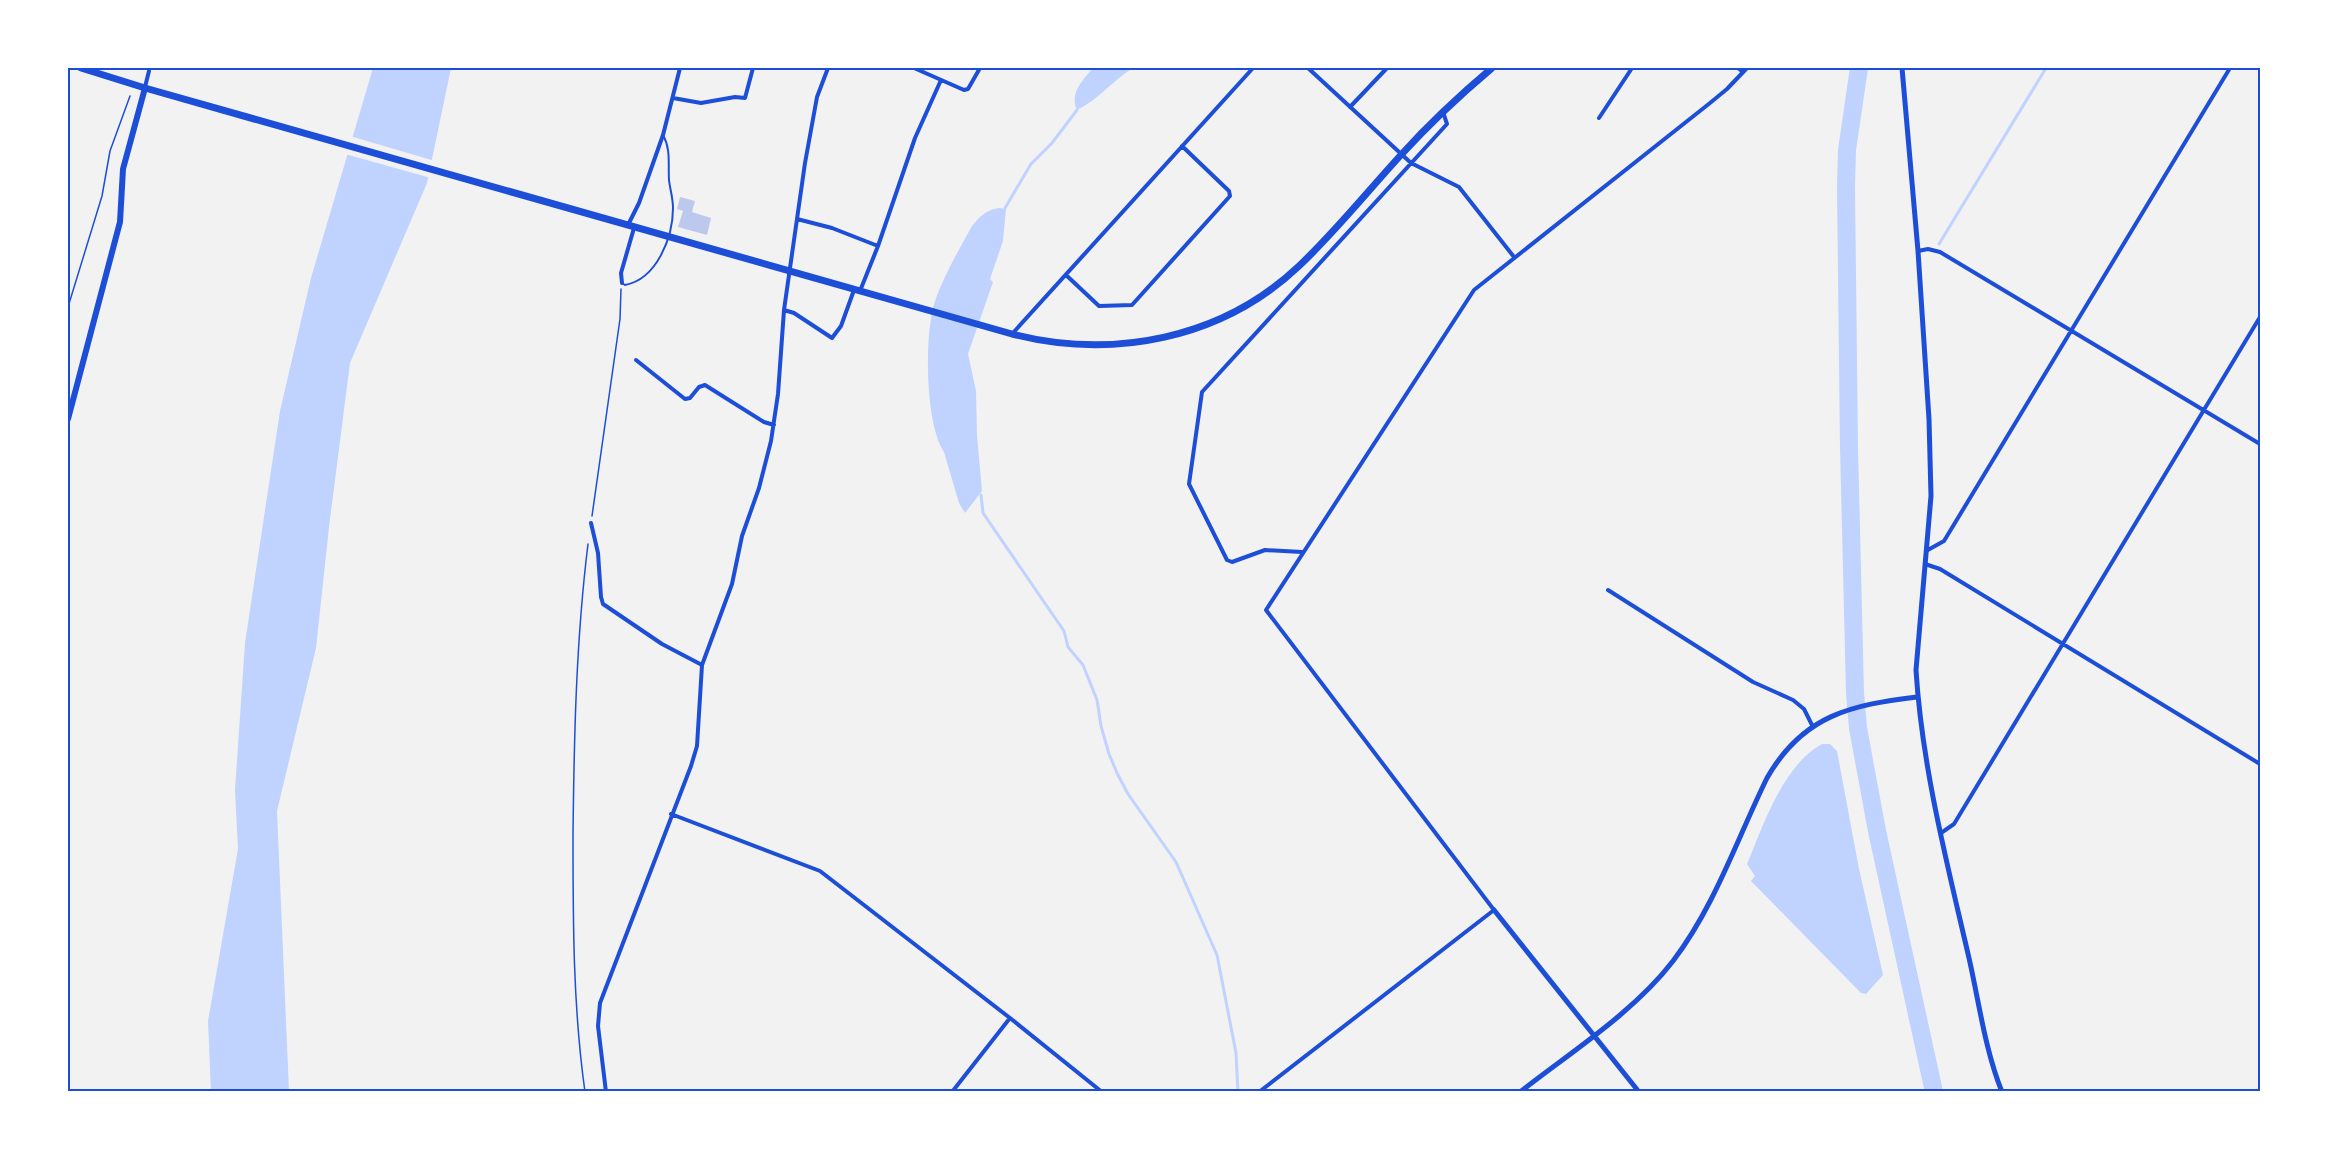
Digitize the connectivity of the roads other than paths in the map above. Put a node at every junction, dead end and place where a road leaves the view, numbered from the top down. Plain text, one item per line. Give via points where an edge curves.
1 (81, 68) edge
2 (680, 68) edge
3 (753, 68) edge
4 (828, 68) edge
5 (914, 68) edge
6 (980, 68) edge
7 (1253, 68) edge
8 (1308, 68) edge
9 (1387, 68) edge
10 (1492, 68) edge
11 (1632, 68) edge
12 (1738, 68) edge
13 (1747, 68) edge
14 (1902, 68) edge
15 (2230, 68) edge
16 (149, 71) dead end
17 (1743, 72) junction
18 (941, 80) junction
19 (145, 88) junction
20 (674, 98) junction
21 (1350, 107) junction
22 (1443, 111) junction
23 (1599, 118) dead end
24 (663, 135) junction
25 (1182, 146) junction
26 (1401, 155) junction
27 (1411, 163) junction
28 (797, 219) junction
29 (631, 226) junction
30 (878, 246) junction
31 (1918, 251) junction
32 (1514, 257) junction
33 (1066, 275) junction
34 (623, 284) joint
35 (857, 290) junction
36 (784, 310) junction
37 (2260, 317) edge
38 (2071, 330) junction
39 (1012, 334) junction
40 (636, 360) dead end
41 (2204, 410) junction
42 (68, 419) edge
43 (774, 425) junction
44 (2260, 444) edge
45 (591, 522) road end
46 (1926, 551) junction
47 (1303, 552) junction
48 (1925, 564) junction
49 (1608, 590) dead end
50 (2063, 645) junction
51 (702, 666) junction
52 (1917, 697) junction
53 (1813, 727) junction
54 (2260, 764) edge
55 (671, 814) junction
56 (1941, 833) junction
57 (1494, 910) junction
58 (1010, 1018) junction
59 (1594, 1034) junction
60 (606, 1092) edge
61 (952, 1092) edge
62 (1102, 1092) edge
63 (1259, 1092) edge
64 (1520, 1092) edge
65 (1639, 1092) edge
66 (2002, 1092) edge

1 - 19 main road
2 - 20 street
3 - 20 street via 745,98 701,103
4 - 28 street via 817,97
5 - 18 street
6 - 18 street via 968,90
7 - 25 street
8 - 21 street
9 - 21 street
10 - 22 main road
11 - 23 street
12 - 17 street
13 - 17 street
14 - 31 street
15 - 38 street
16 - 19 street
17 - 32 street via 1710,103
18 - 30 street via 915,138
19 - 29 main road
19 - 42 main road via 123,169 120,222
20 - 24 street
21 - 26 street
22 - 26 main road
22 - 27 street via 1447,124
24 - 29 street
24 - 34 lane via 669,146 673,208 668,240 648,272 636,282
25 - 33 street
25 - 33 street via 1230,196 1155,280 1132,305 1099,306
26 - 27 street
26 - 39 main road via 1298,267 1222,318 1180,334 1120,345 1070,345
27 - 32 street via 1459,187
27 - 47 street via 1202,392 1189,484 1227,560 1232,562 1266,550
28 - 30 street
28 - 36 street
29 - 34 street via 621,273
29 - 35 main road
30 - 35 street
31 - 38 street via 1940,252
31 - 46 street via 1929,419 1931,496
32 - 47 street via 1474,290
33 - 39 street
35 - 36 street via 832,338
35 - 39 main road
36 - 43 street
37 - 41 street
38 - 41 street
38 - 46 street via 1944,541
40 - 43 street via 684,399 705,385
41 - 44 street
41 - 50 street
43 - 51 street via 732,584
45 - 51 street via 603,604
46 - 48 street
47 - 57 street via 1266,610 1268,615
48 - 50 street via 1940,569
48 - 52 street
49 - 53 street via 1753,682 1793,700 1804,709
50 - 54 street
50 - 56 street via 1954,824
51 - 55 street via 697,746
52 - 53 street via 1846,710
52 - 56 street
53 - 59 street via 1776,762 1707,907 1673,961 1641,997
55 - 58 street via 820,871
55 - 60 street via 598,1010
56 - 66 street
57 - 59 street
57 - 63 street
58 - 61 street
58 - 62 street
59 - 64 street
59 - 65 street

